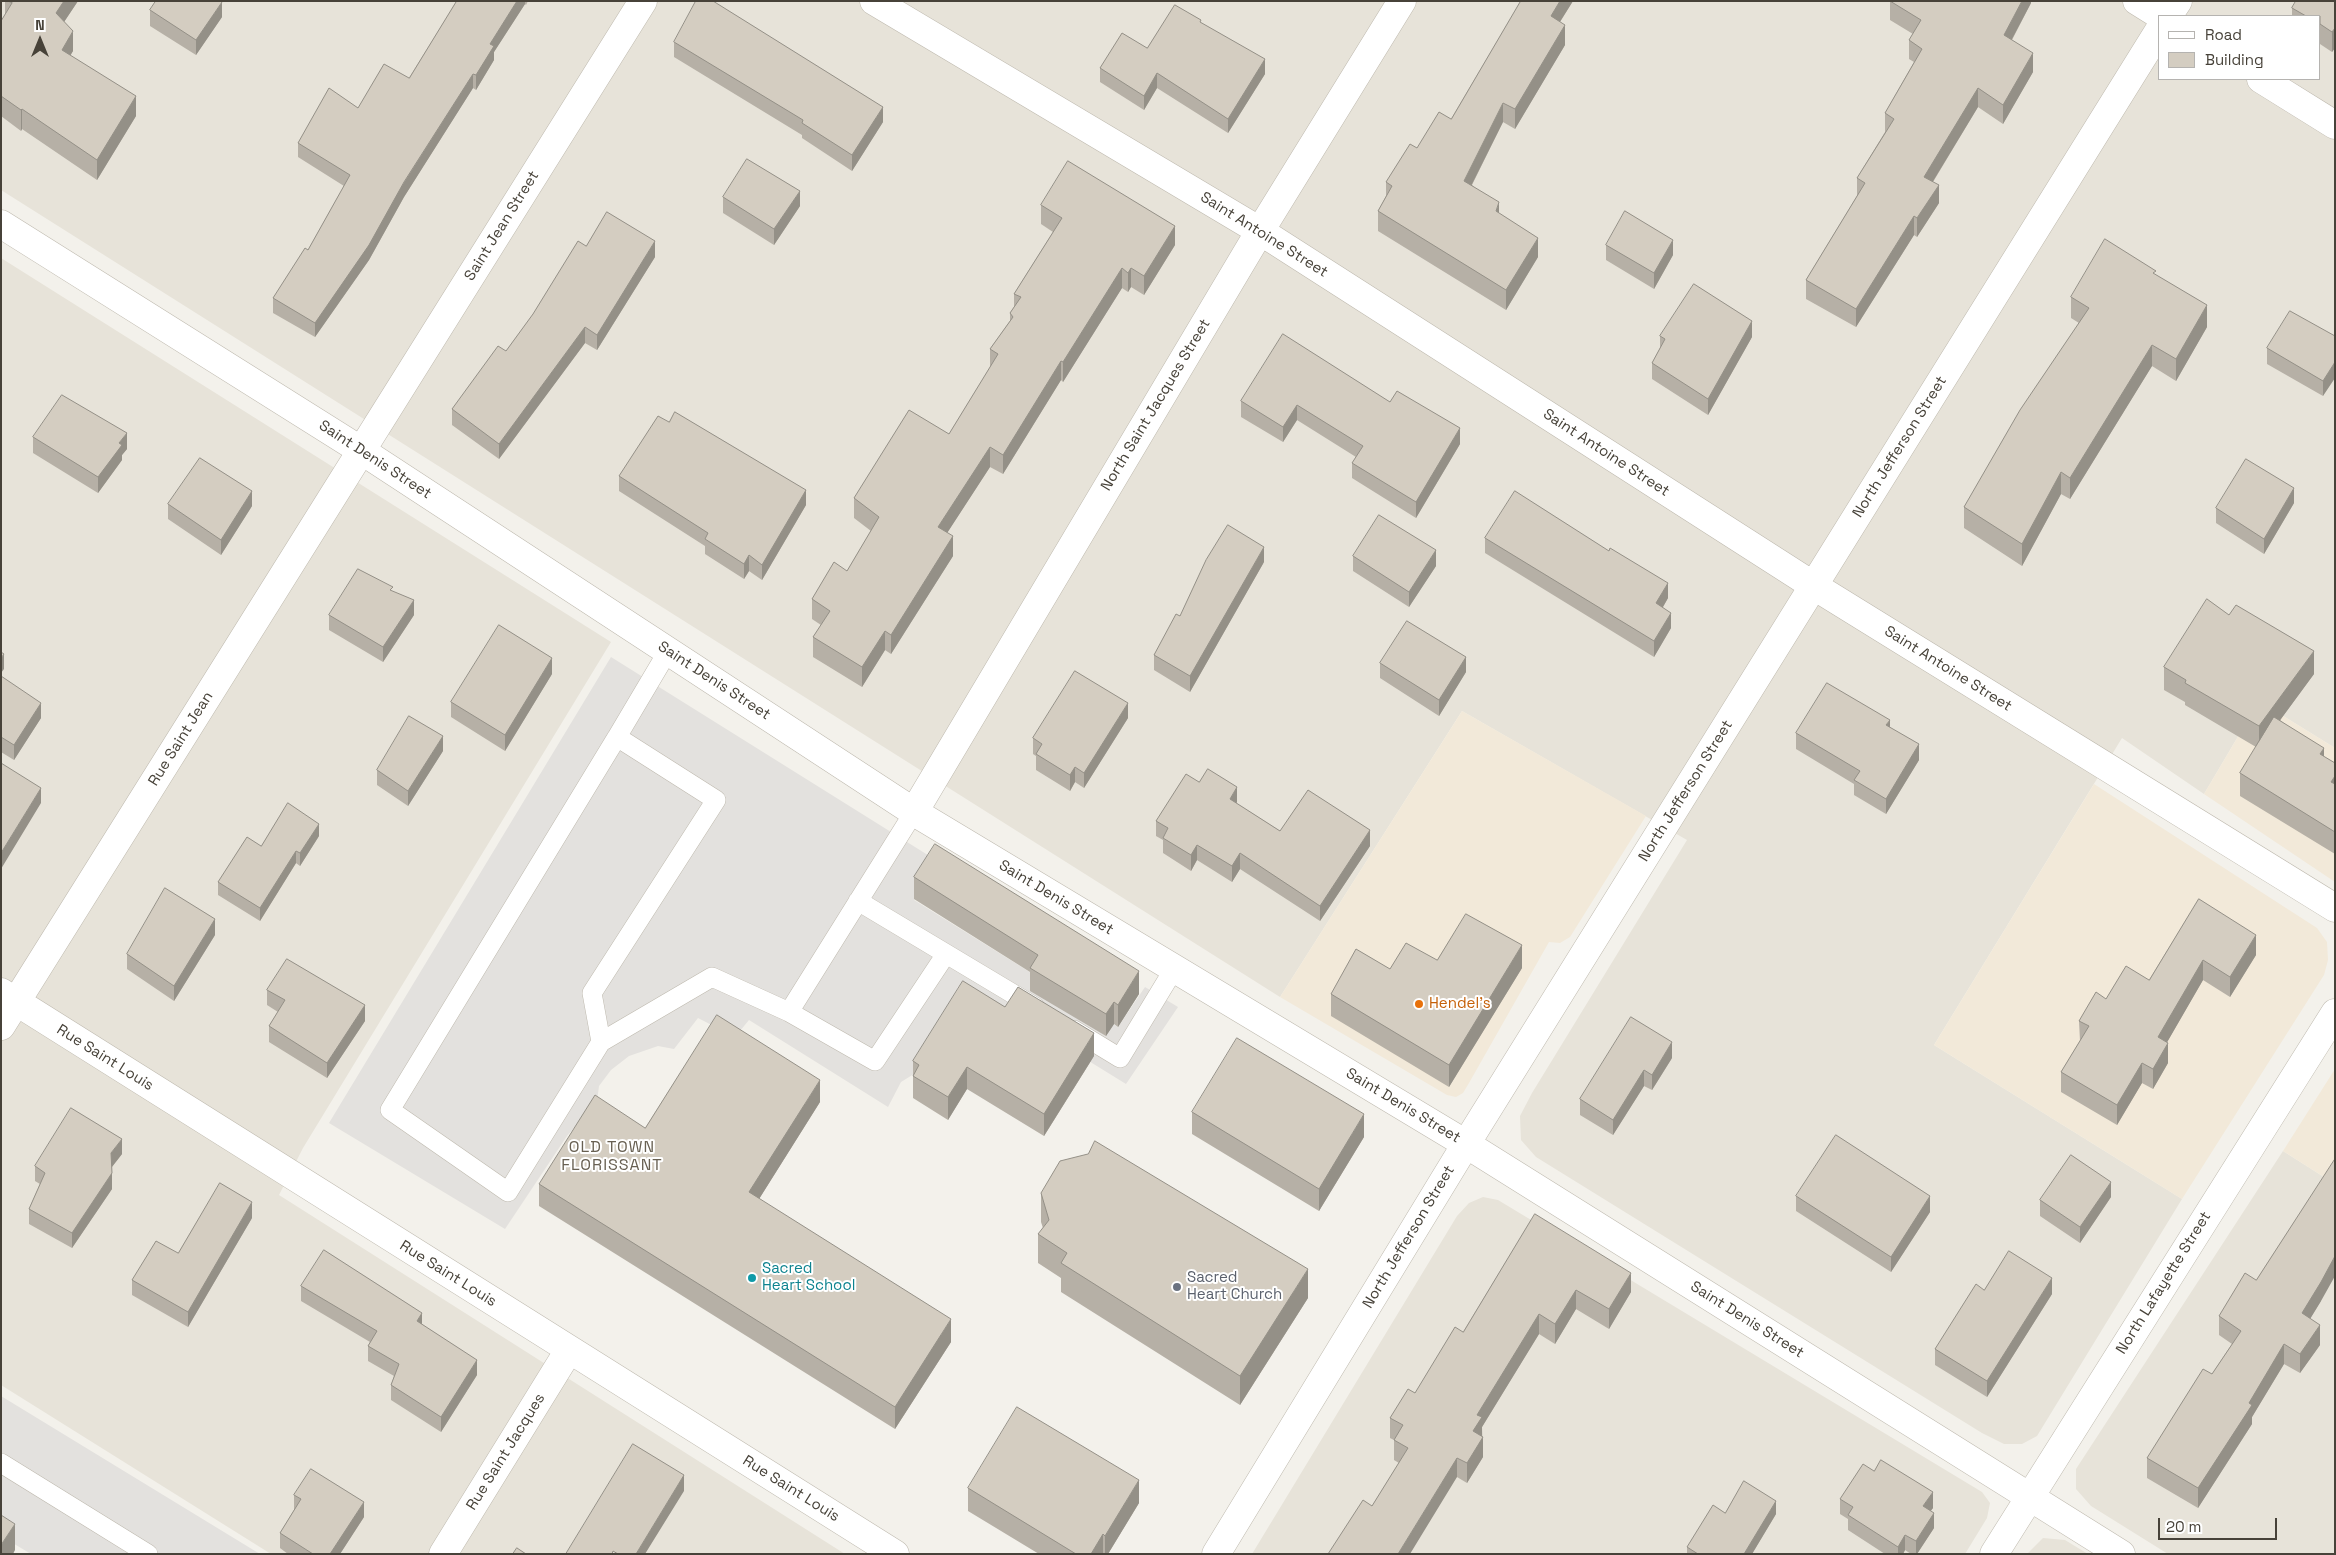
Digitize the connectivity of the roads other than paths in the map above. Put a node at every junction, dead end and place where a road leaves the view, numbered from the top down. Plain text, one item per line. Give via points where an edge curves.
1 (643, 1) edge
2 (874, 1) edge
3 (1402, 1) edge
4 (2137, 1) edge
5 (2178, 1) edge
6 (2159, 15) edge
7 (2169, 15) edge
8 (2158, 32) edge
9 (2263, 80) edge
10 (2335, 125) edge
11 (1, 224) edge
12 (1260, 231) junction
13 (362, 451) junction
14 (1814, 586) junction
15 (668, 652) junction
16 (617, 737) junction
17 (914, 812) junction
18 (858, 901) junction
19 (2335, 908) edge
20 (946, 954) junction
21 (1174, 969) junction
22 (9, 997) edge
23 (789, 1012) junction
24 (2335, 1013) edge
25 (1, 1026) edge
26 (601, 1042) junction
27 (1466, 1144) junction
28 (569, 1350) junction
29 (1, 1463) edge
30 (2030, 1496) junction
31 (148, 1554) edge
32 (442, 1554) edge
33 (896, 1554) edge
34 (1216, 1554) edge
35 (1994, 1554) edge
36 (2122, 1554) edge

1 - 13 street, Saint Jean Street
2 - 12 street, Saint Antoine Street
3 - 12 street, North Saint Jacques Street
4 - 6 street
5 - 7 street
8 - 14 street, North Jefferson Street
9 - 10 street
11 - 13 street, Saint Denis Street
12 - 14 street, Saint Antoine Street
12 - 17 street, North Saint Jacques Street
13 - 15 street, Saint Denis Street
13 - 22 street, Rue Saint Jean
14 - 19 street, Saint Antoine Street
14 - 27 street, North Jefferson Street
15 - 16 lane
15 - 17 street, Saint Denis Street
16 - 26 lane via 716,800 592,993
16 - 26 lane via 390,1110 508,1192
17 - 18 lane
17 - 21 street, Saint Denis Street
18 - 20 lane
18 - 23 lane
20 - 21 lane via 1120,1058
20 - 23 lane via 875,1062
21 - 27 street, Saint Denis Street
22 - 25 street, Rue Saint Jean
22 - 28 street, Rue Saint Louis
23 - 26 lane via 712,977
24 - 30 street, North Lafayette Street
27 - 30 street, Saint Denis Street
27 - 34 street, North Jefferson Street
28 - 32 street, Rue Saint Jacques
28 - 33 street, Rue Saint Louis
29 - 31 lane
30 - 35 street, North Lafayette Street
30 - 36 street, Saint Denis Street

